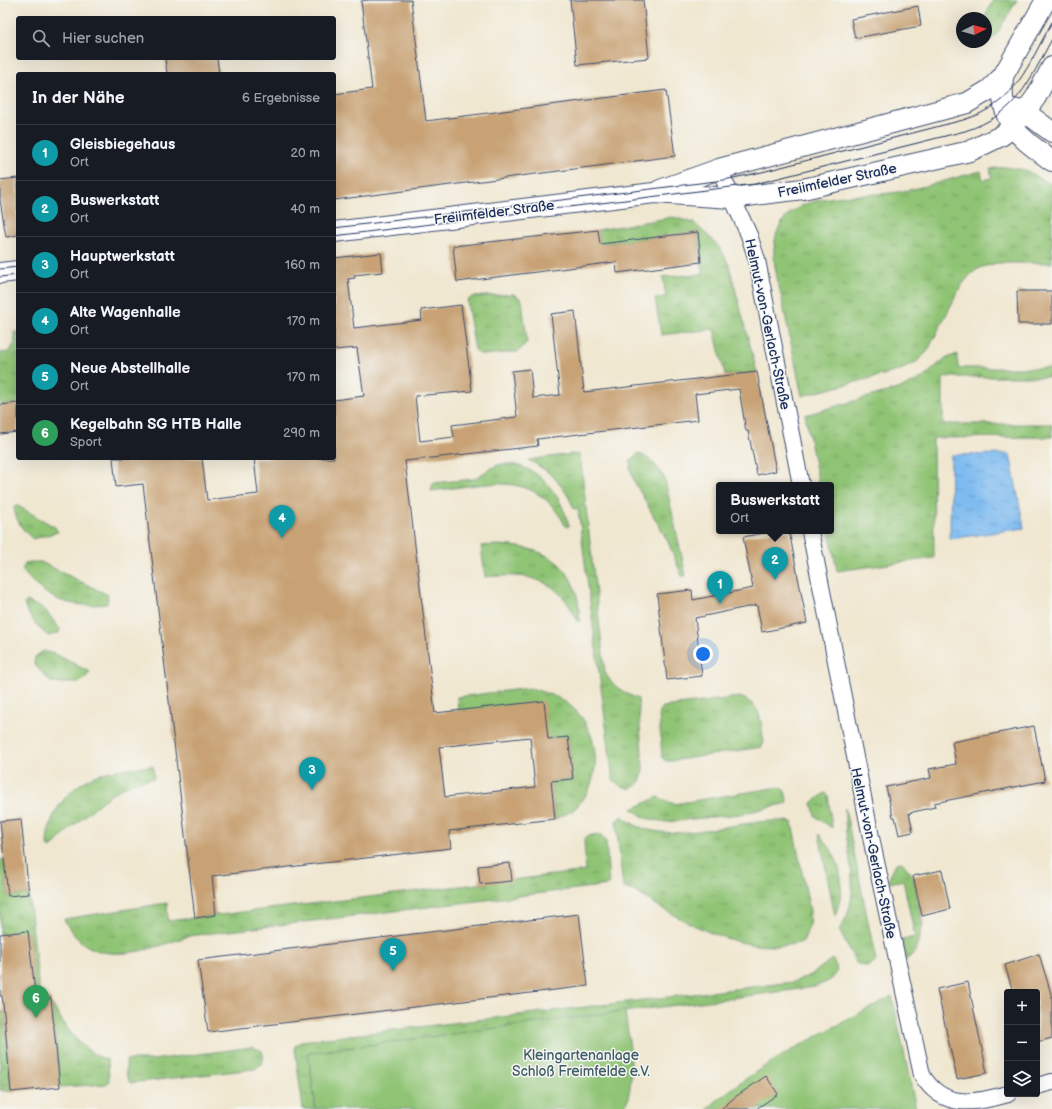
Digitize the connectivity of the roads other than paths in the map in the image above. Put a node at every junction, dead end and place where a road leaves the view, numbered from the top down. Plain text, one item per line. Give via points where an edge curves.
1 (1046, 0) edge
2 (1052, 67) edge
3 (1003, 76) junction
4 (967, 103) junction
5 (1004, 106) junction
6 (1025, 112) junction
7 (1012, 128) junction
8 (1052, 132) edge
9 (1052, 161) edge
10 (719, 169) junction
11 (654, 193) junction
12 (732, 198) junction
13 (336, 232) edge
14 (16, 271) edge
15 (0, 273) edge
16 (800, 482) edge
17 (811, 534) edge
18 (1052, 1082) edge
19 (1040, 1085) edge
20 (1004, 1095) edge

1 - 3 street
2 - 6 street, Freiimfelder Straße
3 - 4 street via 989,90
3 - 5 street
4 - 5 street
4 - 10 street, Freiimfelder Straße
5 - 6 street
5 - 7 street
6 - 7 street, Freiimfelder Straße
6 - 8 street
7 - 9 street
7 - 12 street, Freiimfelder Straße via 989,143 970,151 803,189
10 - 11 street, Freiimfelder Straße
10 - 12 street, Helmut-von-Gerlach-Straße
11 - 12 street, Freiimfelder Straße
11 - 13 street, Freiimfelder Straße
12 - 16 street, Helmut-von-Gerlach-Straße via 757,260
14 - 15 street
17 - 20 street, Helmut-von-Gerlach-Straße via 869,829 922,1075 932,1092 958,1105
18 - 19 street

